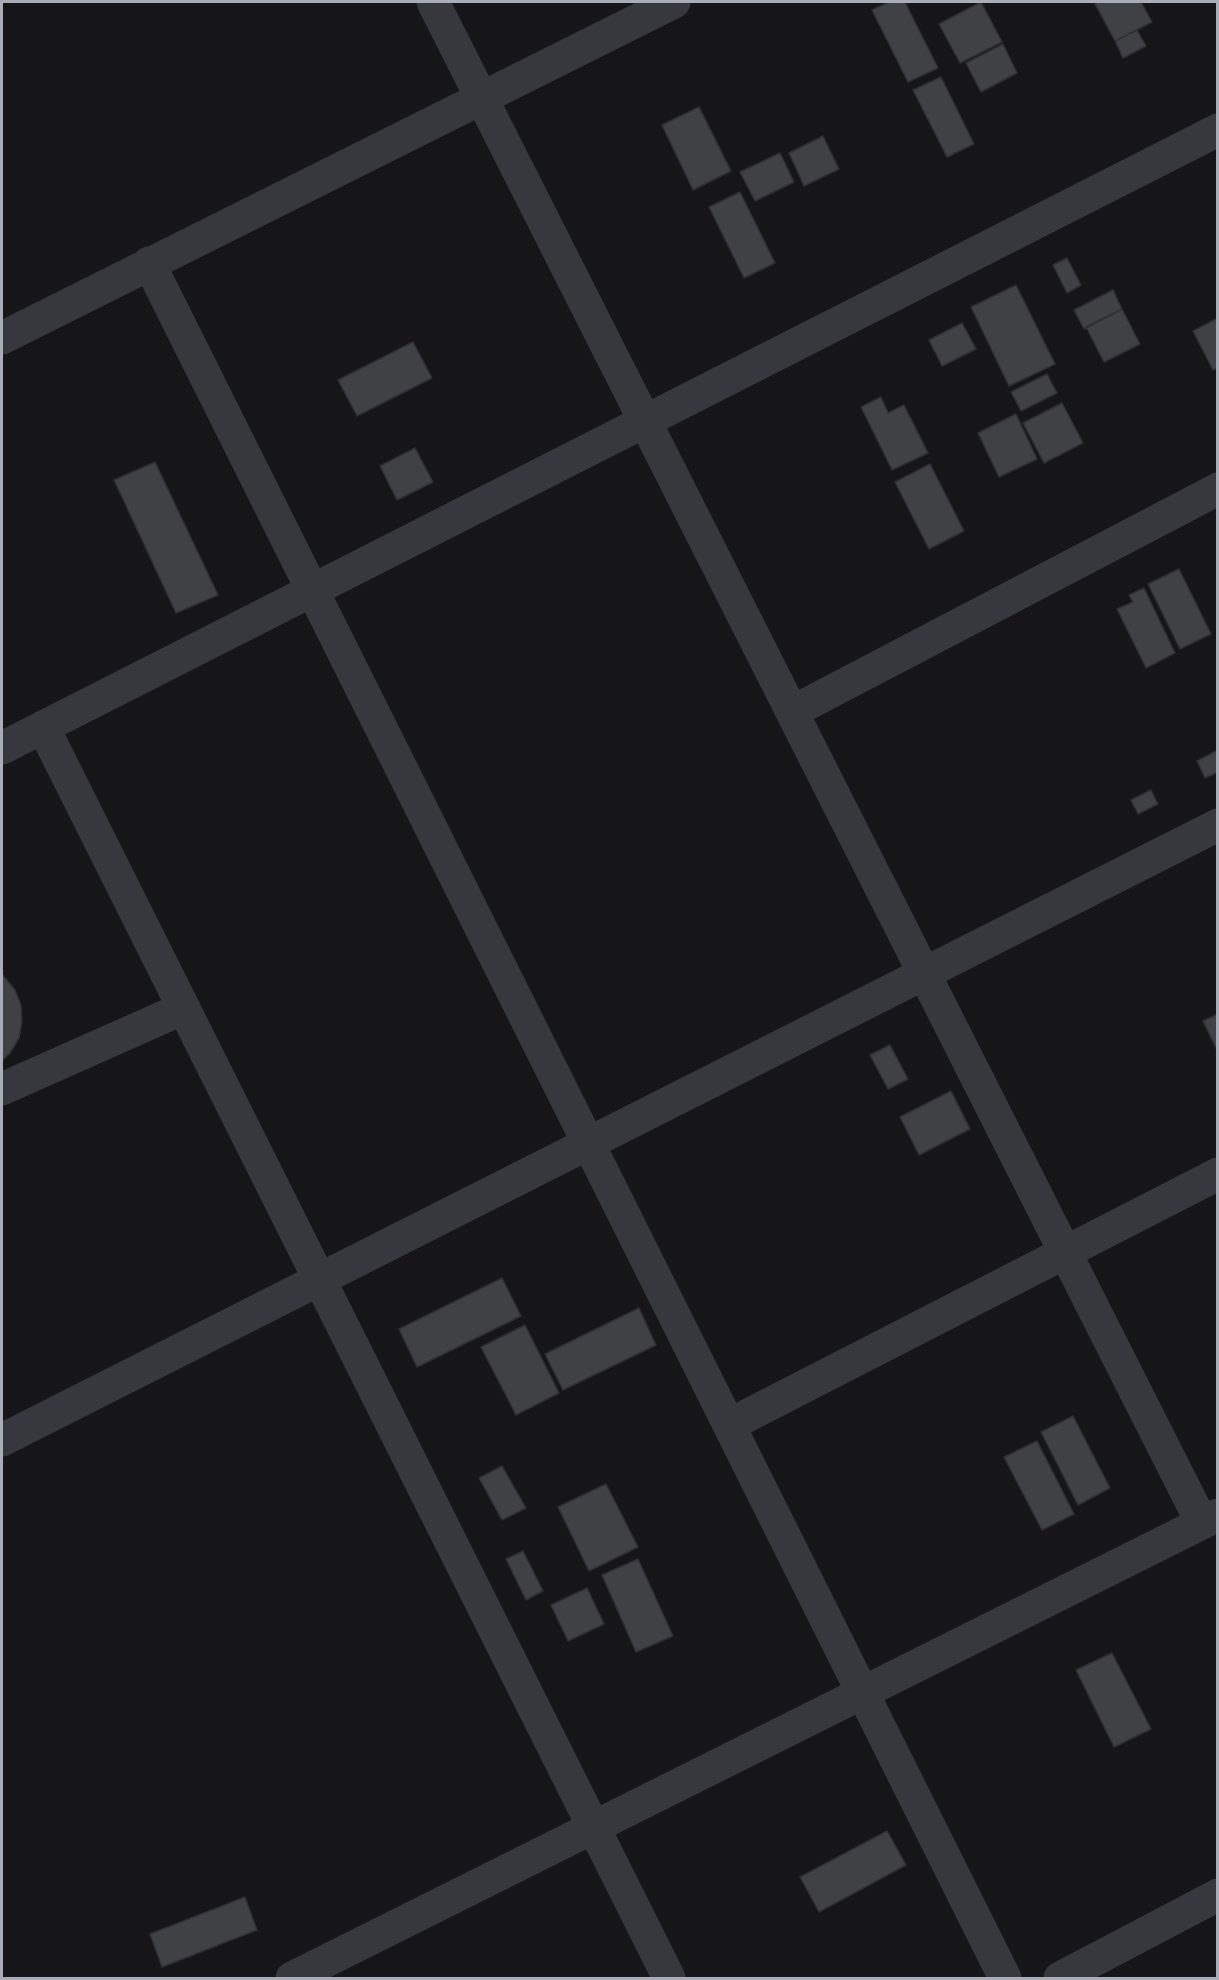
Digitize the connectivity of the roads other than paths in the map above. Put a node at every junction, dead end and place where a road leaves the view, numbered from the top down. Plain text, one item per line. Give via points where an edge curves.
1 (433, 2) edge
2 (674, 2) edge
3 (481, 97) junction
4 (1218, 130) edge
5 (149, 263) junction
6 (2, 338) edge
7 (645, 422) junction
8 (1218, 489) edge
9 (312, 590) junction
10 (792, 712) junction
11 (44, 727) junction
12 (2, 748) edge
13 (1218, 825) edge
14 (924, 973) junction
15 (184, 1008) junction
16 (2, 1089) edge
17 (588, 1143) junction
18 (1218, 1174) edge
19 (1065, 1252) junction
20 (320, 1279) junction
21 (729, 1425) junction
22 (2, 1440) edge
23 (1210, 1519) edge
24 (862, 1693) junction
25 (594, 1827) junction
26 (1218, 1895) edge
27 (292, 1978) edge
28 (669, 1978) edge
29 (1005, 1978) edge
30 (1060, 1978) edge

1 - 3 street
2 - 3 street
3 - 5 street
3 - 7 street
4 - 7 street
5 - 6 street
5 - 9 street
7 - 9 street
7 - 10 street
8 - 10 street
9 - 11 street
9 - 17 street
10 - 14 street
11 - 12 street
11 - 15 street
13 - 14 street
14 - 17 street
14 - 19 street
15 - 16 street
15 - 20 street
17 - 20 street
17 - 21 street
18 - 19 street
19 - 21 street
19 - 23 street
20 - 22 street
20 - 25 street
21 - 24 street
23 - 24 street
24 - 25 street
24 - 29 street
25 - 27 street
25 - 28 street
26 - 30 street

